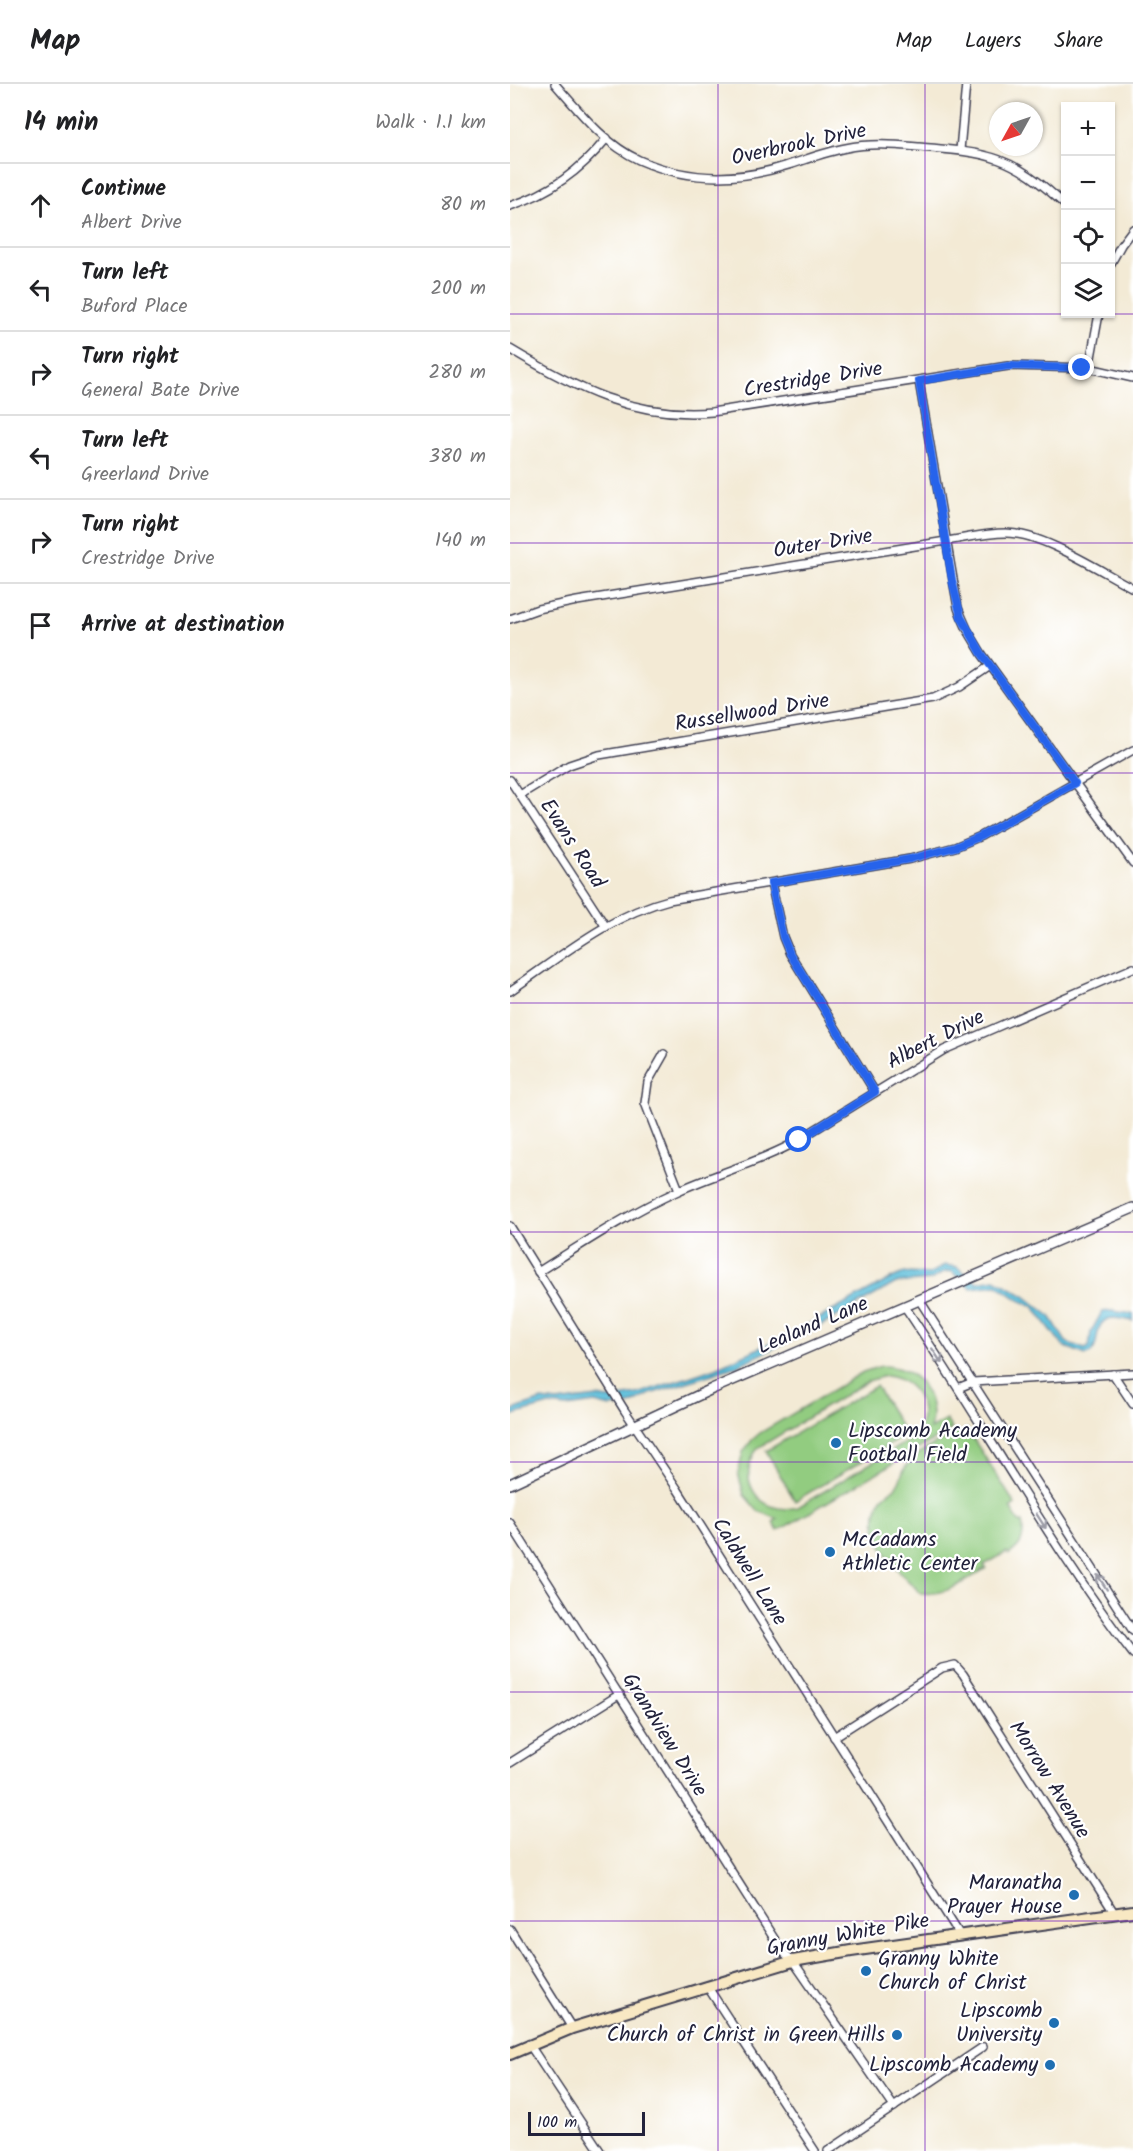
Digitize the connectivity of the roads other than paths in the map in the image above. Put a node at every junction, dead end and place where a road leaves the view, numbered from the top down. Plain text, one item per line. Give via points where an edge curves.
1 (555, 84) edge
2 (966, 84) edge
3 (606, 138) junction
4 (960, 150) junction
5 (1061, 202) edge
6 (510, 206) edge
7 (1133, 229) edge
8 (1115, 250) edge
9 (1098, 318) edge
10 (510, 349) edge
11 (1089, 368) junction
12 (1133, 378) edge
13 (919, 381) junction
14 (946, 541) junction
15 (1133, 588) edge
16 (510, 619) edge
17 (990, 666) junction
18 (1133, 750) edge
19 (510, 780) edge
20 (1075, 783) junction
21 (520, 795) junction
22 (1133, 863) edge
23 (771, 883) junction
24 (606, 927) junction
25 (1133, 968) edge
26 (510, 991) edge
27 (664, 1054) dead end
28 (875, 1092) junction
29 (679, 1190) junction
30 (1133, 1208) edge
31 (510, 1226) edge
32 (538, 1272) junction
33 (920, 1301) junction
34 (905, 1307) junction
35 (1133, 1373) edge
36 (1113, 1374) junction
37 (973, 1382) junction
38 (958, 1388) junction
39 (1133, 1404) edge
40 (634, 1424) junction
41 (510, 1484) edge
42 (510, 1523) edge
43 (1133, 1631) edge
44 (1133, 1654) edge
45 (620, 1694) junction
46 (834, 1737) junction
47 (510, 1763) edge
48 (1133, 1911) edge
49 (1115, 1914) junction
50 (510, 1929) edge
51 (960, 1935) junction
52 (793, 1961) junction
53 (707, 1986) junction
54 (572, 2028) junction
55 (529, 2044) junction
56 (983, 2047) dead end
57 (510, 2054) edge
58 (894, 2107) junction
59 (600, 2151) edge
60 (815, 2151) edge
61 (828, 2151) edge

1 - 3 street, Overbrook Drive
2 - 4 street
3 - 4 street, Overbrook Drive via 639,160 703,178 752,175 861,145
3 - 6 street via 570,176 546,192
4 - 5 street, Overbrook Drive via 1016,166
7 - 8 street
9 - 11 street
10 - 13 street, Crestridge Drive via 588,392 634,407 675,413 712,412
11 - 12 street, Crestridge Drive
11 - 13 street, Crestridge Drive via 1008,366
13 - 14 street
14 - 15 street, Outer Drive via 1008,533 1026,537 1059,549
14 - 16 street, Outer Drive via 564,604
14 - 17 street via 961,617
17 - 20 street
17 - 21 street, Russellwood Drive via 933,699 599,755 569,765
18 - 20 street
19 - 21 street, Evans Road
20 - 22 street
20 - 23 street via 955,847 910,859
21 - 24 street, Evans Road
23 - 24 street via 662,902
23 - 28 street via 790,954
24 - 26 street
25 - 28 street, Albert Drive via 944,1050
27 - 29 street via 648,1082 645,1103
28 - 29 street, Albert Drive via 780,1150
29 - 32 street, Albert Drive via 614,1224
30 - 33 street, Lealand Lane
31 - 32 street, Caldwell Lane
32 - 40 street, Caldwell Lane
33 - 34 street, Lealand Lane
33 - 37 street
34 -> 38 street
34 - 40 street, Lealand Lane
35 - 36 street
36 - 37 street
36 - 39 street
37 - 38 street
43 -> 37 street
38 -> 44 street via 1042,1522
40 - 41 street, Lealand Lane
40 - 46 street, Caldwell Lane
42 - 45 street, Grandview Drive
45 - 47 street
45 - 52 street, Grandview Drive via 772,1935
46 - 49 street, Morrow Avenue via 942,1668 955,1665
46 - 51 street, Caldwell Lane
48 - 49 main road, Granny White Pike
49 - 51 main road, Granny White Pike
50 - 54 street
51 - 52 main road, Granny White Pike
52 - 53 main road, Granny White Pike
52 - 58 street, Grandview Drive
53 - 54 main road, Granny White Pike
53 - 60 street
54 - 55 main road, Granny White Pike
55 - 57 main road, Granny White Pike
55 - 59 street
56 - 58 street
58 - 61 street

